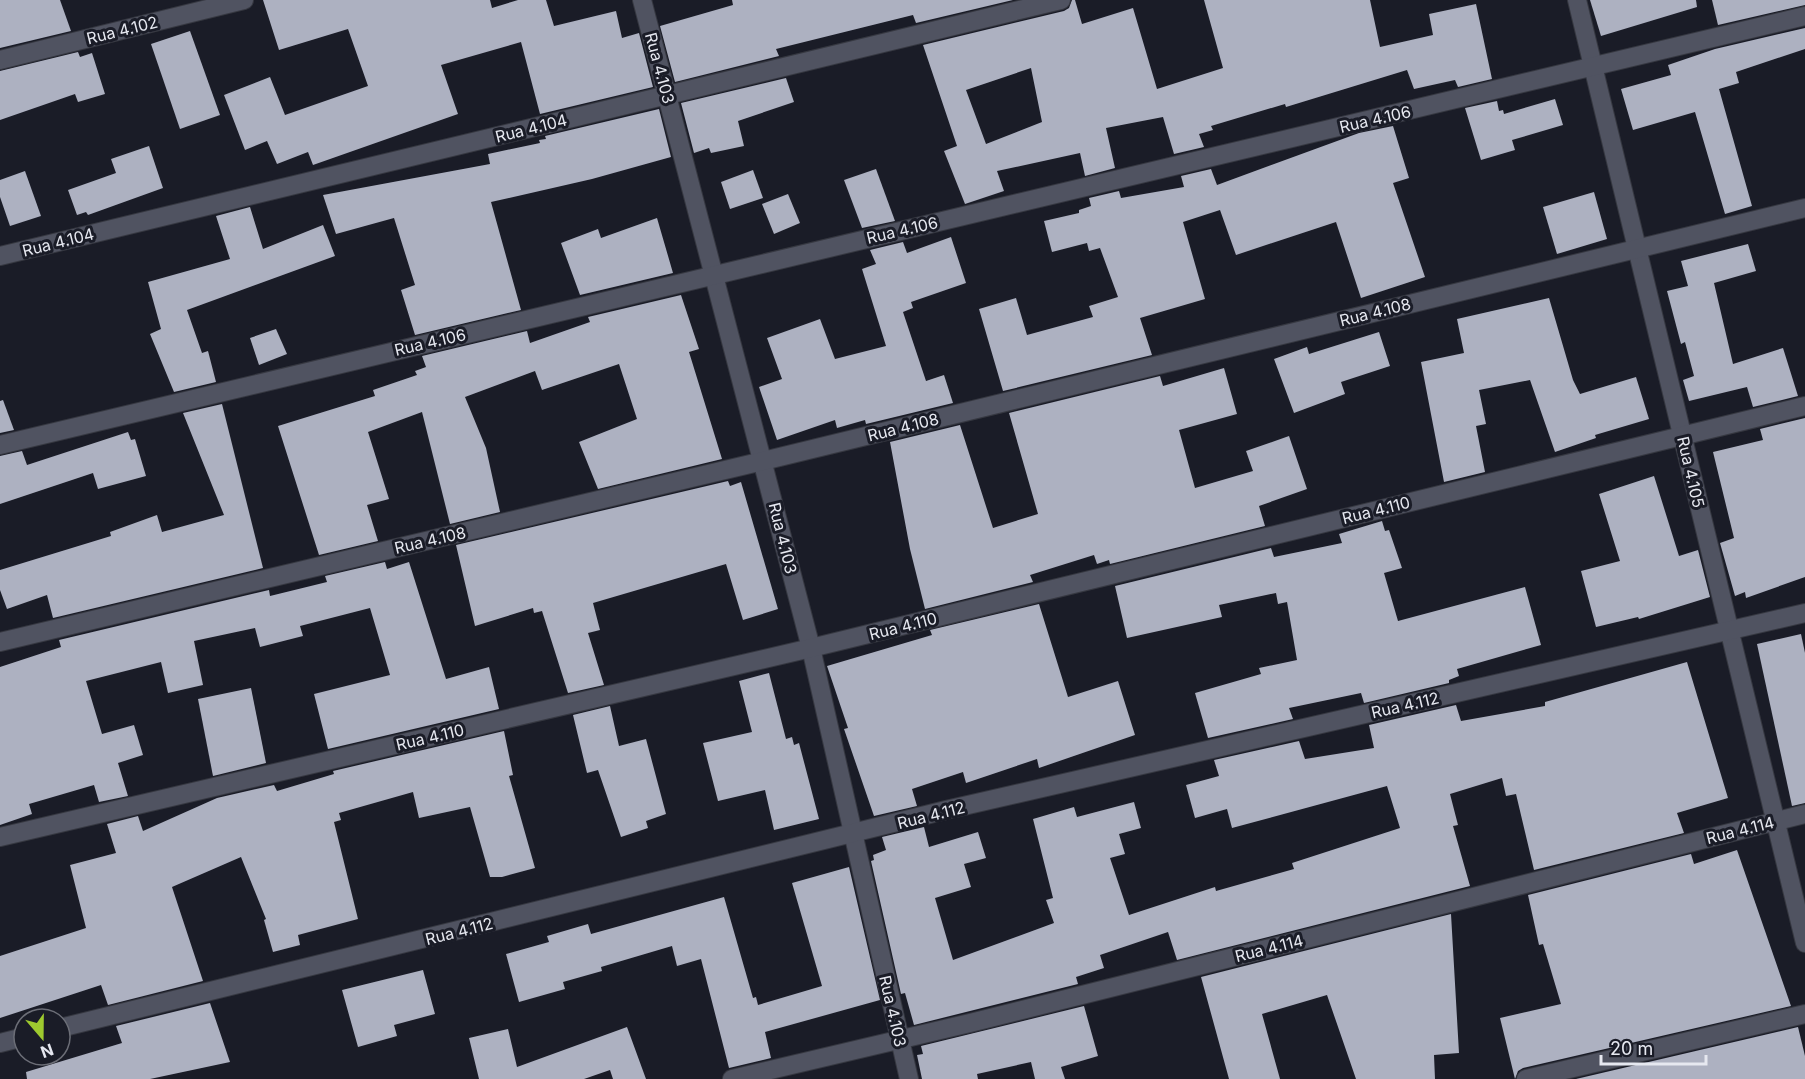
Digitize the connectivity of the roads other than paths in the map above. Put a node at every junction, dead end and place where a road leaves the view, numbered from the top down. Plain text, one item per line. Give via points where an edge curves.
1 (244, 0) edge
2 (642, 0) edge
3 (1061, 0) edge
4 (1577, 0) edge
5 (1805, 16) edge
6 (0, 60) edge
7 (1595, 67) junction
8 (667, 95) junction
9 (1805, 208) edge
10 (1636, 248) junction
11 (0, 256) edge
12 (715, 274) junction
13 (1805, 406) edge
14 (1682, 436) junction
15 (0, 445) edge
16 (763, 461) junction
17 (1805, 613) edge
18 (1728, 631) junction
19 (0, 642) edge
20 (811, 648) junction
21 (1805, 814) edge
22 (1777, 821) junction
23 (853, 835) junction
24 (0, 837) edge
25 (1805, 943) edge
26 (1805, 1014) edge
27 (72, 1025) edge
28 (899, 1039) junction
29 (732, 1079) edge
30 (909, 1079) edge
31 (1526, 1079) edge

1 - 6 street, Rua 4.102
2 - 8 street, Rua 4.103
3 - 8 street, Rua 4.104
4 - 7 street, Rua 4.105
5 - 7 street, Rua 4.106
7 - 10 street, Rua 4.105
7 - 12 street, Rua 4.106
8 - 11 street, Rua 4.104
8 - 12 street, Rua 4.103
9 - 10 street, Rua 4.108
10 - 14 street, Rua 4.105
10 - 16 street, Rua 4.108
12 - 15 street, Rua 4.106
12 - 16 street, Rua 4.103
13 - 14 street, Rua 4.110
14 - 18 street, Rua 4.105
14 - 20 street, Rua 4.110
16 - 19 street, Rua 4.108
16 - 20 street, Rua 4.103
17 - 18 street, Rua 4.112
18 - 22 street, Rua 4.105
18 - 23 street, Rua 4.112 via 946,810
20 - 23 street, Rua 4.103
20 - 24 street, Rua 4.110
21 - 22 street, Rua 4.114
22 - 25 street, Rua 4.105
22 - 28 street, Rua 4.114
23 - 27 street, Rua 4.112
23 - 28 street, Rua 4.103
26 - 31 street
28 - 29 street, Rua 4.114
28 - 30 street, Rua 4.103

